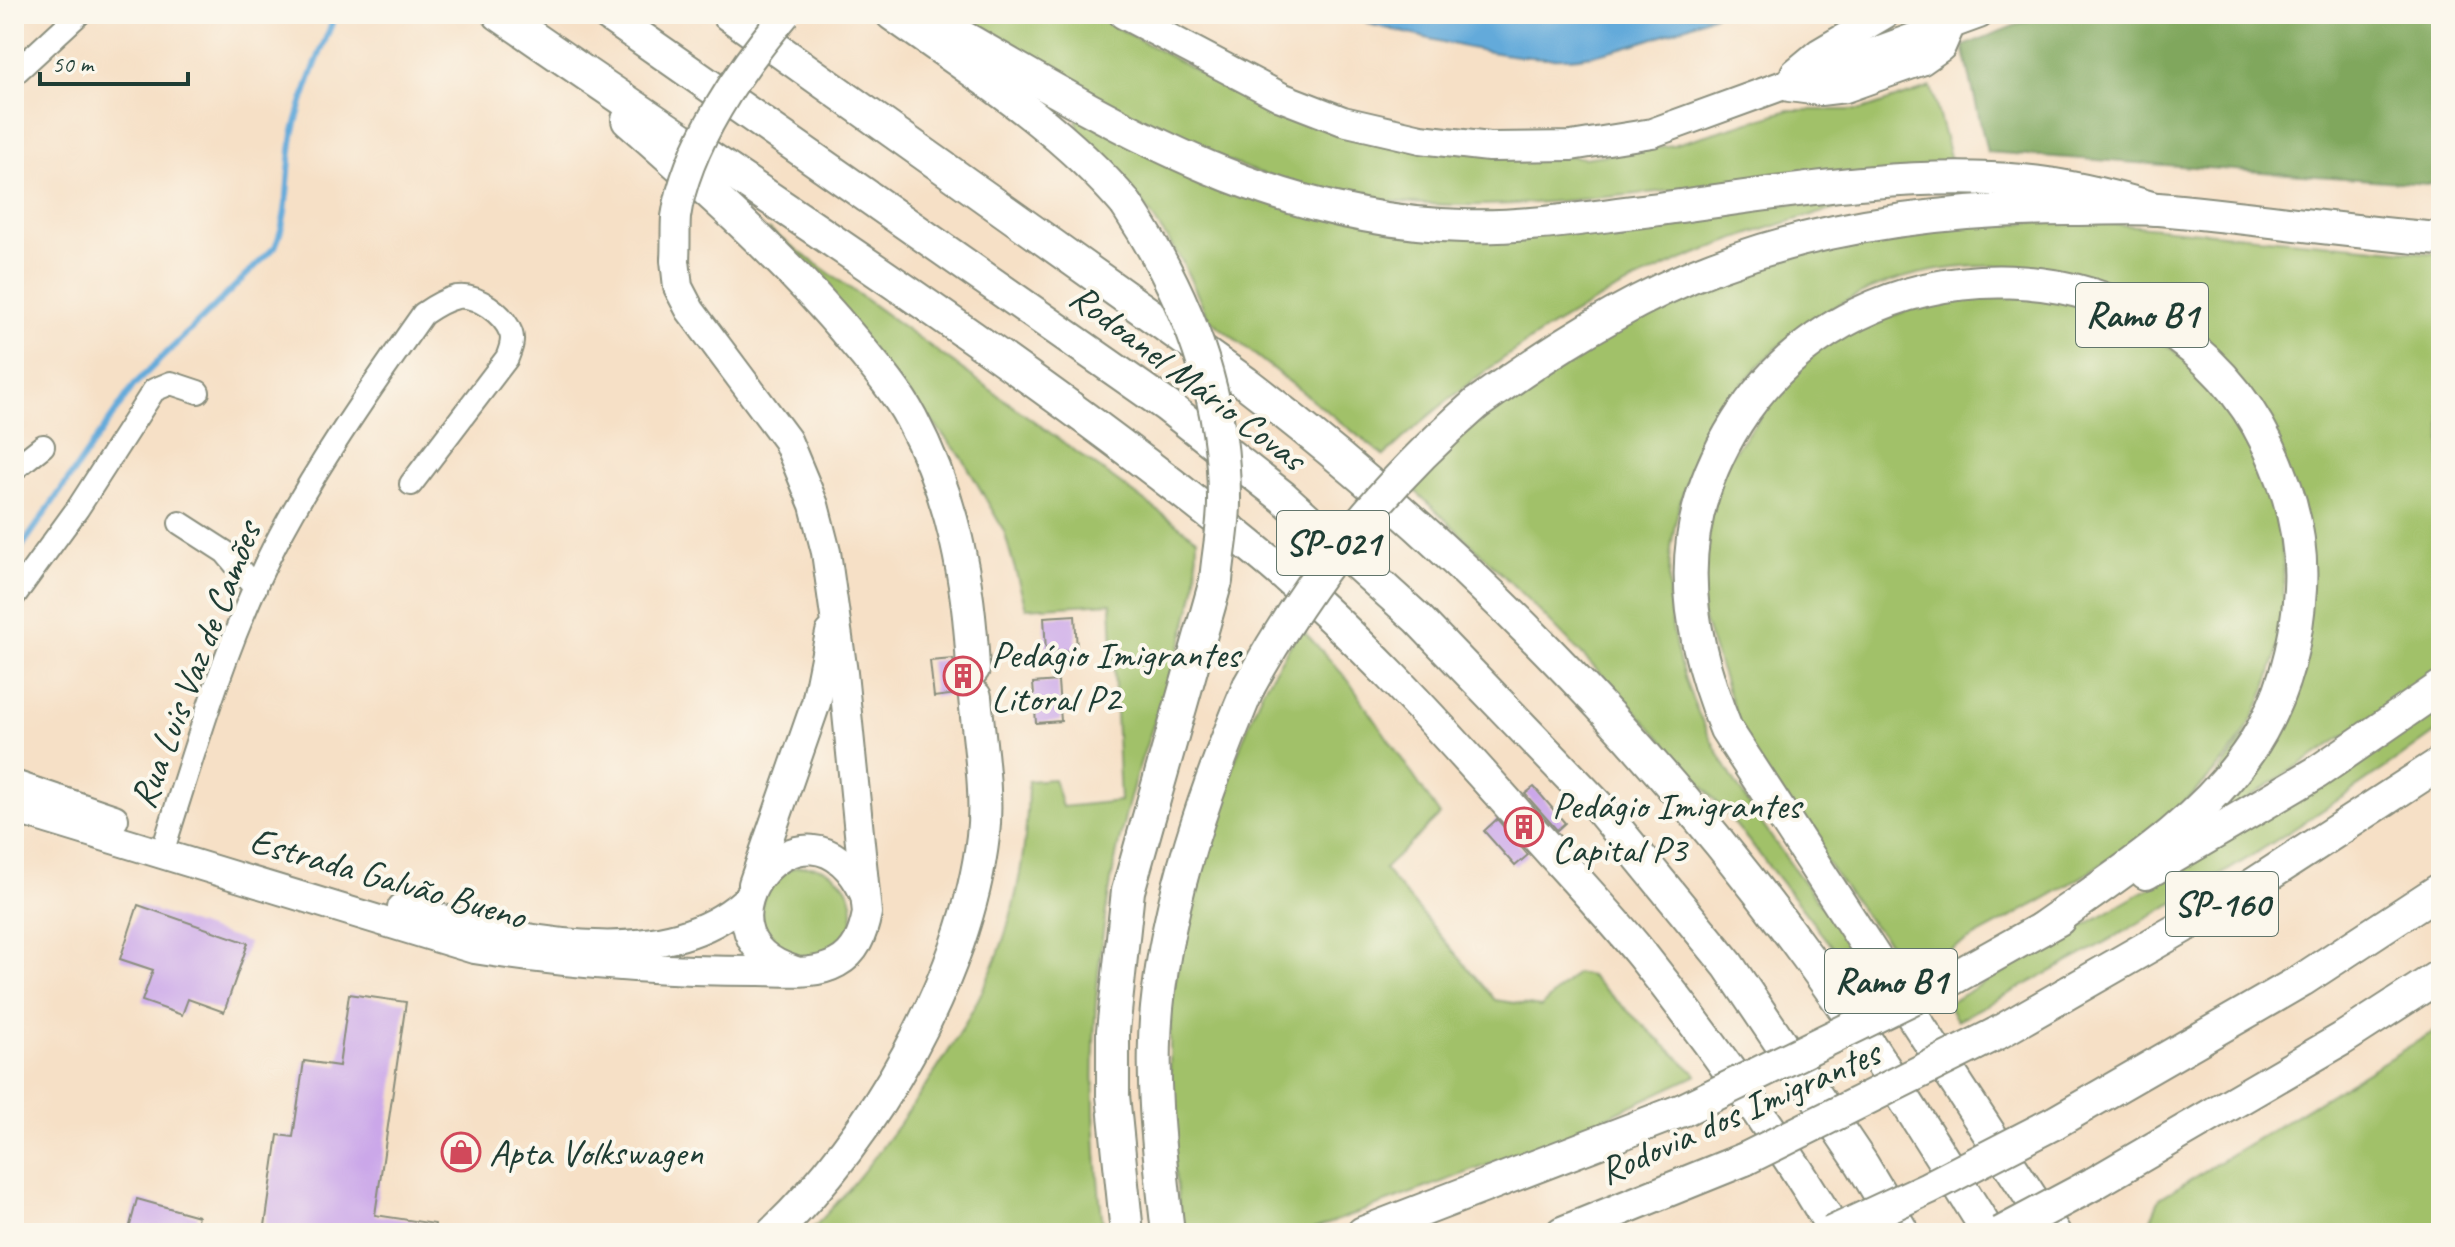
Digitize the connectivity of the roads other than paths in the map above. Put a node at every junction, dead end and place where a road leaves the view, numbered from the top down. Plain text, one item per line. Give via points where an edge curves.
1 (79, 14) edge
2 (499, 14) edge
3 (607, 14) edge
4 (728, 14) edge
5 (786, 14) edge
6 (892, 14) edge
7 (923, 14) edge
8 (1123, 14) edge
9 (1885, 14) edge
10 (1979, 14) edge
11 (1942, 20) edge
12 (548, 48) junction
13 (14, 74) edge
14 (1784, 86) junction
15 (2155, 209) junction
16 (2441, 239) edge
17 (198, 392) dead end
18 (43, 446) dead end
19 (14, 469) edge
20 (411, 484) dead end
21 (180, 523) dead end
22 (255, 588) junction
23 (14, 596) edge
24 (835, 612) junction
25 (2441, 687) edge
26 (2441, 763) edge
27 (14, 785) edge
28 (14, 809) edge
29 (164, 845) junction
30 (2441, 889) edge
31 (751, 890) junction
32 (865, 894) junction
33 (2041, 929) junction
34 (797, 971) junction
35 (2441, 975) edge
36 (773, 1233) edge
37 (1127, 1233) edge
38 (1168, 1233) edge
39 (1363, 1233) edge
40 (1562, 1233) edge
41 (1833, 1233) edge
42 (1903, 1233) edge
43 (1989, 1233) edge
44 (2001, 1233) edge
45 (2054, 1233) edge

1 - 13 street
2 - 12 highway
3 - 42 highway, Rodoanel Mário Covas / SP-021 via 1167,406 1283,497 1418,619 1597,805 1728,965
4 - 43 highway, Rodoanel Mário Covas / SP-021 via 1325,444 1564,667 1708,829 1807,955
5 - 24 main road, Estrada Galvão Bueno, bridge via 755,51 701,144 676,217 675,260 678,287 690,310 770,414 803,473 826,552
6 - 37 highway, bridge via 1017,103 1083,158 1126,204 1158,252 1205,362 1222,454 1224,505 1216,581 1142,836 1125,917 1113,1031 1113,1095
7 - 15 highway via 1194,163 1261,190 1352,213 1462,226 1521,226 1945,179 2079,189
8 - 14 main road via 1281,97 1343,121 1421,139 1489,147 1571,146 1652,133
9 - 14 main road via 1810,59
10 - 11 main road
11 - 14 main road via 1937,51 1902,68 1829,91
12 - 36 highway via 814,293 910,415 935,468 966,579 983,833 964,922 927,1013 889,1085 835,1165
12 - 41 highway via 1064,403 1257,552 1376,658 1639,952 1801,1175
15 - 16 highway
15 - 38 highway, bridge via 2028,209 1914,217 1769,248 1662,289 1581,333 1476,404 1393,481 1331,554 1249,686 1194,834 1157,1009 1157,1129
17 - 23 street via 171,383 154,390
18 - 19 street
20 - 22 street, Rua Luis Vaz de Camões via 513,344 511,333 481,300 459,297 423,314 289,522
21 - 22 street via 225,552
22 - 29 street, Rua Luis Vaz de Camões via 188,762
24 - 31 main road, Estrada Galvão Bueno via 816,703
24 - 32 main road, Estrada Galvão Bueno
25 - 33 highway via 2221,832
26 - 40 highway, Rodovia dos Imigrantes / SP-160, bridge via 2233,898 1996,1034 1745,1159
27 - 29 main road, Estrada Galvão Bueno
28 - 29 main road, Estrada Galvão Bueno
29 - 31 main road, Estrada Galvão Bueno via 481,930 572,943 654,942 683,936 730,916
29 - 34 main road, Estrada Galvão Bueno via 474,949 647,968
30 - 41 highway, SP-160, bridge via 2302,980 2054,1123
31 - 32 main road, Estrada Galvão Bueno via 771,862 807,851 843,863
31 - 34 main road, Estrada Galvão Bueno via 749,927 756,944 767,957
32 - 34 main road, Estrada Galvão Bueno via 867,913 854,950 821,970
33 - 39 highway, bridge via 1950,980 1685,1109
33 - 45 highway, Ramo B1 via 2174,832 2209,801 2253,744 2295,644 2299,543 2283,479 2263,434 2202,355 2122,304 2030,281 1997,280 1875,303 1833,326 1772,376 1746,408 1709,474 1696,513 1688,590 1701,656 1726,729
35 - 44 highway, bridge via 2342,1039

